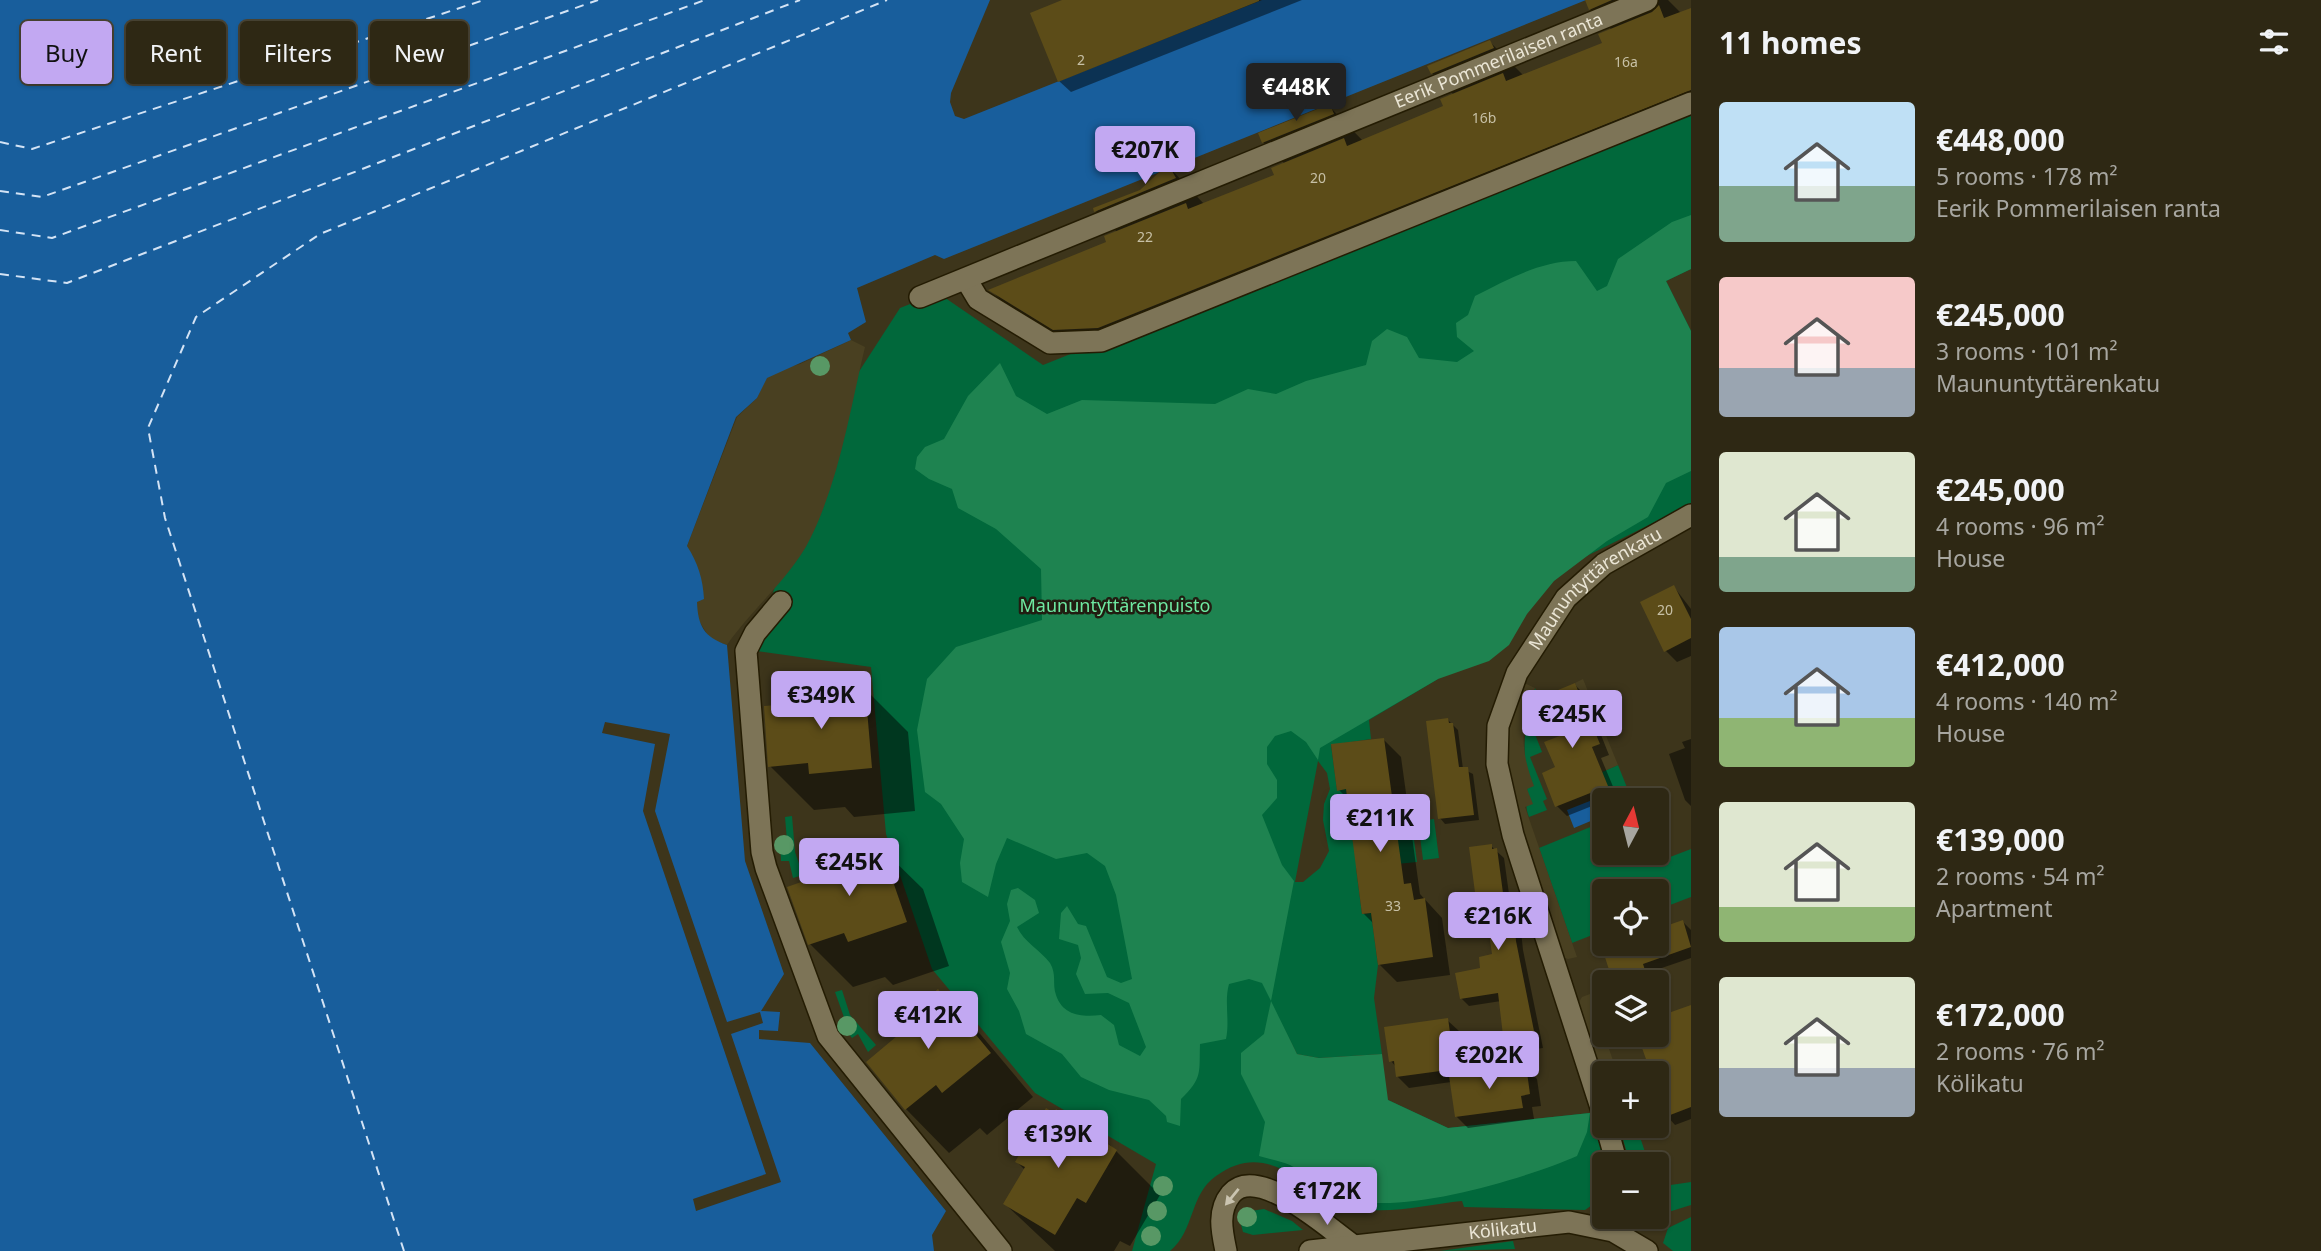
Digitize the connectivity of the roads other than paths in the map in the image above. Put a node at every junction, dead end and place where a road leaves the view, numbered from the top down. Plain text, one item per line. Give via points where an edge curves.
1 (1647, 0) edge
2 (1691, 103) edge
3 (966, 279) junction
4 (920, 297) dead end
5 (1691, 515) edge
6 (781, 602) dead end
7 (1592, 1082) edge
8 (1592, 1223) edge
9 (1622, 1229) edge
10 (1350, 1244) junction
11 (1001, 1251) edge
12 (1226, 1251) edge
13 (1310, 1251) edge
14 (1647, 1251) edge

1 - 3 street, Eerik Pommerilaisen ranta
2 - 3 street via 1101,341 1050,343 978,299
3 - 4 street, Eerik Pommerilaisen ranta
5 - 7 street, Maununtyttärenkatu via 1604,564 1566,598 1517,673 1498,726 1497,764 1513,835
6 - 11 street via 746,651 766,868 828,1036
8 - 10 street, Kölikatu via 1544,1223
9 - 14 street, Kölikatu
10 -> 12 street via 1281,1195 1256,1185 1240,1187 1225,1203 1222,1228
10 - 13 street, Kölikatu

